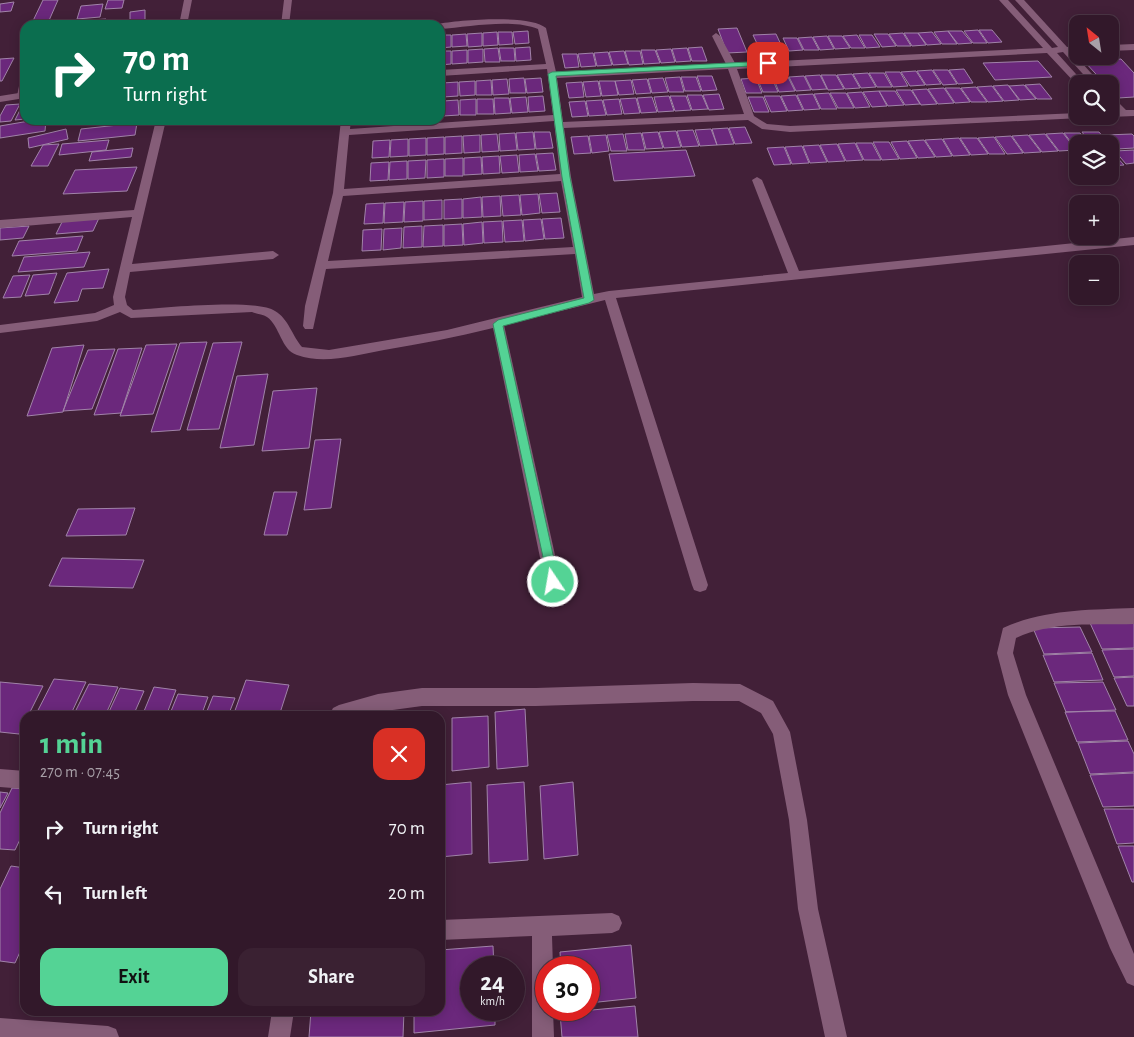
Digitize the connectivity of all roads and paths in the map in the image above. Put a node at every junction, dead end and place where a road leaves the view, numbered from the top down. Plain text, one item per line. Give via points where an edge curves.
1 (188, 0) edge
2 (288, 0) edge
3 (1003, 0) edge
4 (1019, 0) edge
5 (184, 20) edge
6 (286, 20) edge
7 (445, 26) edge
8 (716, 36) dead end
9 (1134, 47) edge
10 (1119, 48) edge
11 (1066, 50) junction
12 (1069, 50) edge
13 (1051, 51) junction
14 (731, 65) junction
15 (551, 70) junction
16 (445, 73) edge
17 (1073, 75) edge
18 (1088, 75) edge
19 (20, 96) edge
20 (0, 99) edge
21 (1119, 109) edge
22 (1119, 113) edge
23 (1123, 113) junction
24 (1134, 113) edge
25 (1069, 116) edge
26 (750, 117) junction
27 (558, 121) junction
28 (159, 125) edge
29 (346, 125) edge
30 (345, 132) junction
31 (566, 177) junction
32 (757, 180) dead end
33 (338, 193) junction
34 (137, 213) junction
35 (0, 224) edge
36 (1134, 241) edge
37 (579, 250) junction
38 (273, 255) dead end
39 (322, 265) junction
40 (125, 269) junction
41 (795, 276) junction
42 (609, 294) junction
43 (589, 300) junction
44 (121, 307) junction
45 (498, 324) junction
46 (309, 326) dead end
47 (0, 329) edge
48 (553, 582) dead end
49 (700, 585) dead end
50 (1134, 616) edge
51 (350, 711) edge
52 (0, 778) edge
53 (20, 780) edge
54 (612, 923) dead end
55 (542, 926) junction
56 (445, 930) edge
57 (1127, 948) edge
58 (1134, 976) edge
59 (282, 1016) edge
60 (0, 1029) edge
61 (108, 1037) edge
62 (279, 1037) edge
63 (543, 1037) edge
64 (836, 1037) edge

1 - 5 street
2 - 6 street
3 - 13 street
4 - 11 street
7 - 15 street via 515,22 537,25 544,33
8 - 14 street
9 - 10 street
11 - 12 street
11 - 13 street
11 - 18 street
13 - 14 street
13 - 17 street
14 - 15 street
14 - 26 street
15 - 16 street
15 - 27 street
19 - 20 street
21 - 23 street
22 - 23 street
23 - 24 street
25 - 26 street via 790,129 765,127
26 - 27 street
27 - 30 street
27 - 31 street
28 - 34 street
29 - 30 street
30 - 33 street
31 - 33 street
31 - 37 street
32 - 41 street
33 - 39 street
34 - 35 street
34 - 40 street
36 - 41 street
37 - 39 street
37 - 43 street
38 - 40 street
39 - 46 street
40 - 44 street via 119,297
41 - 42 street
42 - 43 street
42 - 49 street
43 - 45 street
44 - 45 street via 131,314 252,308 270,313 278,320 298,351 329,355 399,345
44 - 47 street via 97,317
45 - 48 street
50 - 57 street via 1019,627 1009,633 1005,653 1017,695
51 - 64 street via 422,697 693,692 740,693 767,707 781,732 798,820 808,909
52 - 53 street
54 - 55 street
55 - 56 street
55 - 63 street
57 - 58 street
59 - 62 street
60 - 61 street

